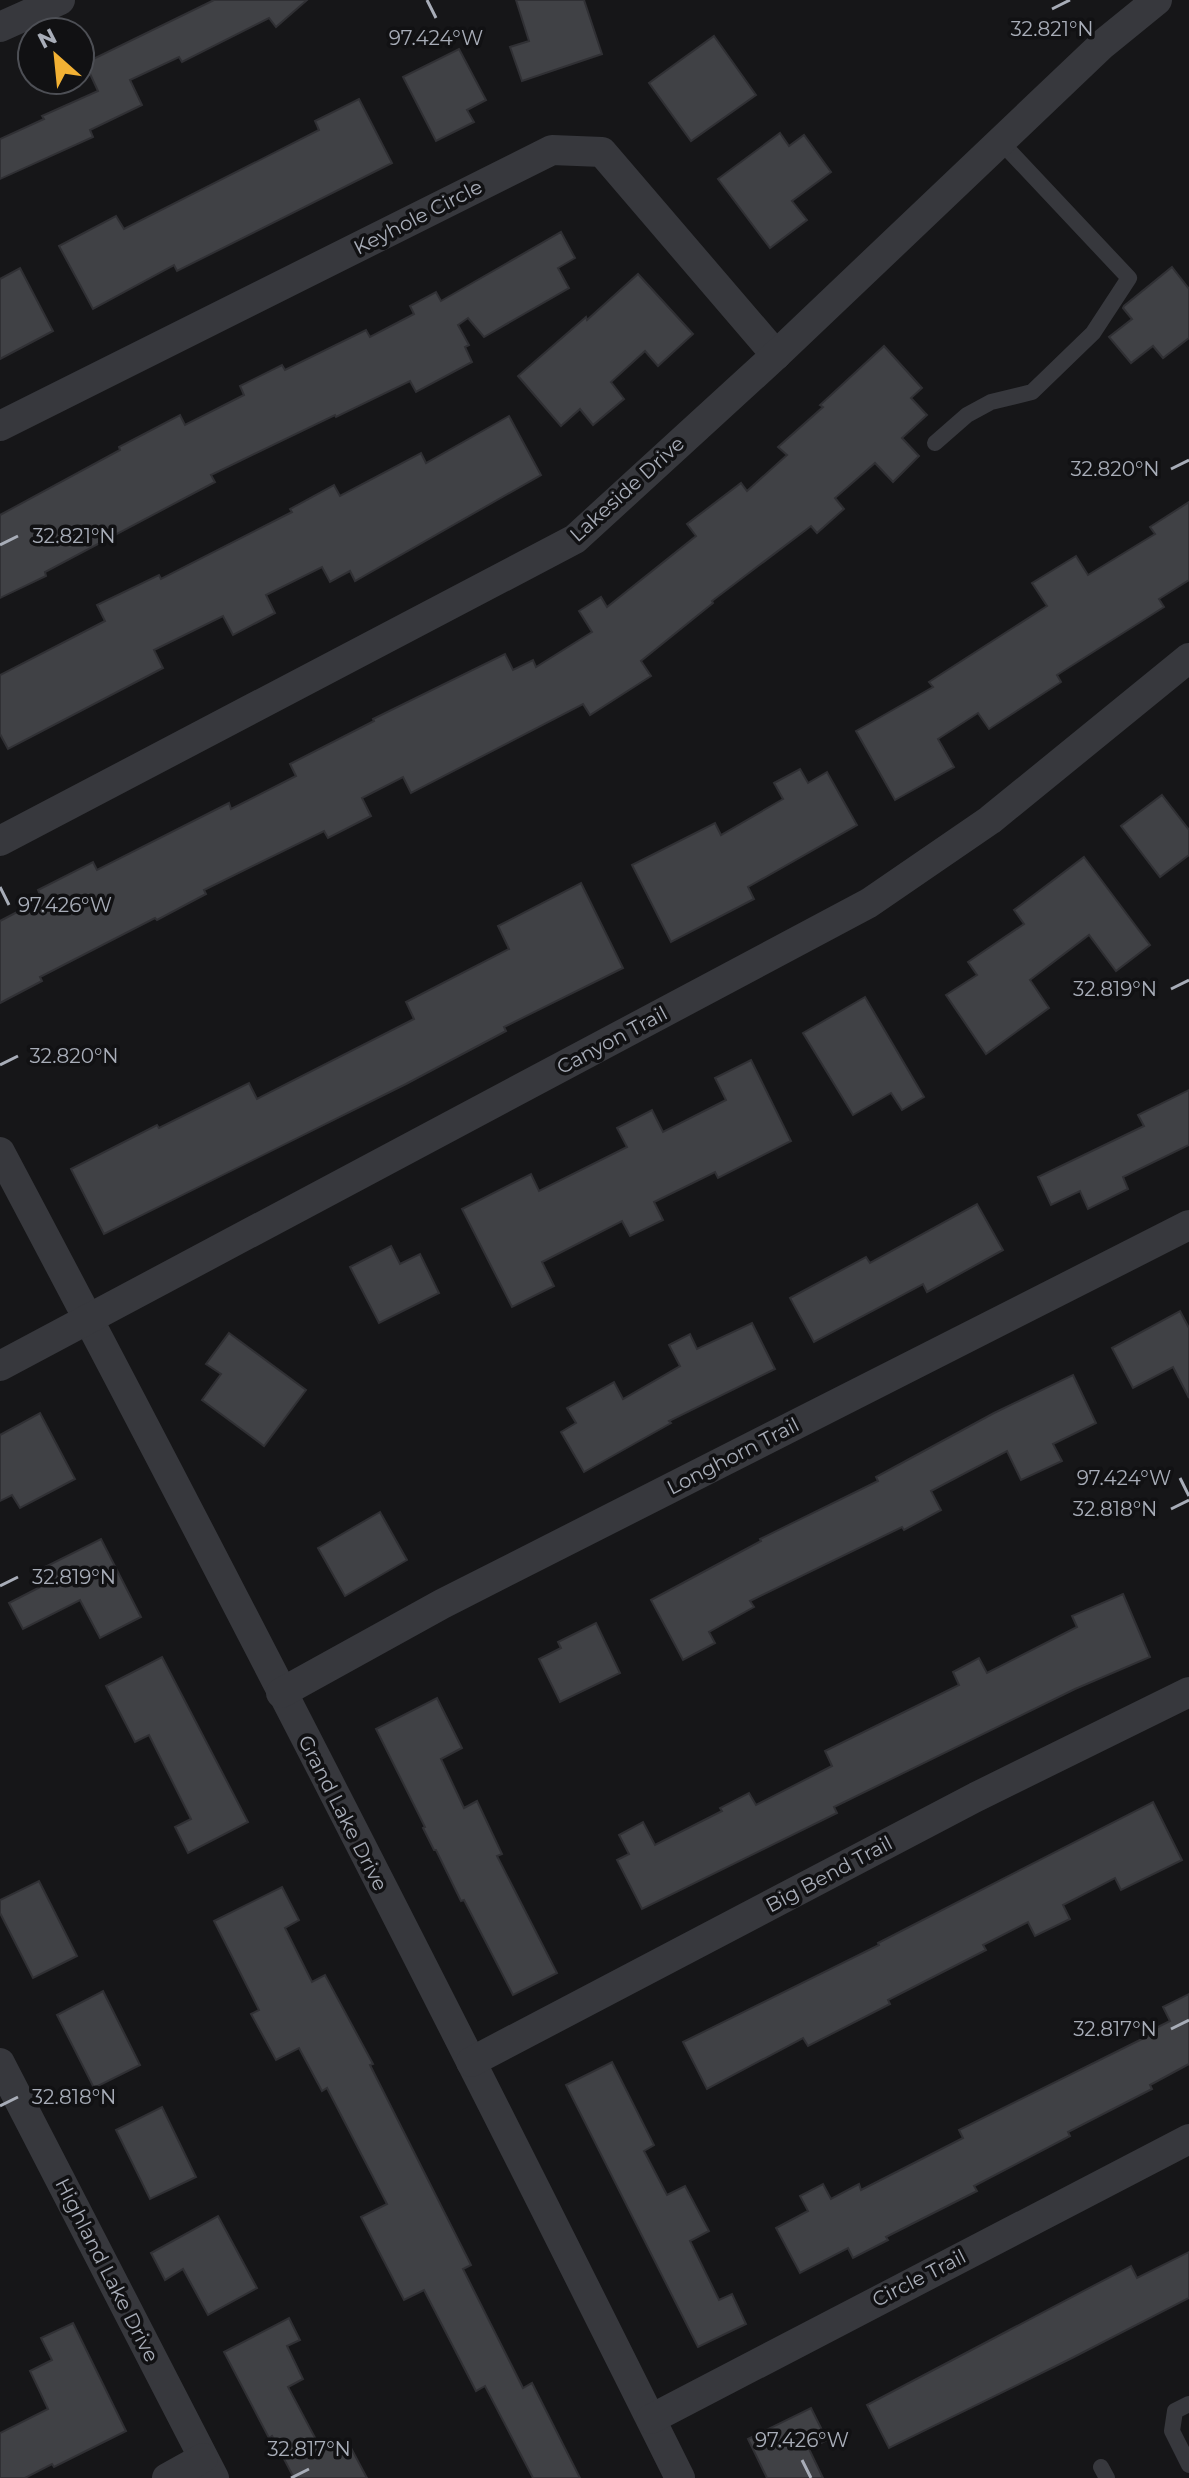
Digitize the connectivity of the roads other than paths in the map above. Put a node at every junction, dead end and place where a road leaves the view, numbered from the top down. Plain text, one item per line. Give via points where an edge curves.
1 (60, 0) edge
2 (1157, 0) edge
3 (0, 27) edge
4 (1001, 142) junction
5 (776, 355) junction
6 (0, 426) edge
7 (935, 443) dead end
8 (1189, 658) edge
9 (0, 841) edge
10 (0, 1152) edge
11 (1189, 1225) edge
12 (89, 1320) junction
13 (0, 1366) edge
14 (1189, 1692) edge
15 (281, 1693) junction
16 (471, 2062) junction
17 (0, 2063) edge
18 (1189, 2139) edge
19 (1189, 2404) edge
20 (651, 2419) junction
21 (1189, 2465) edge
22 (209, 2468) edge
23 (167, 2478) edge
24 (680, 2478) edge

1 - 3 street
2 - 4 street, Lakeside Drive
4 - 5 street, Lakeside Drive
4 - 7 lane via 1129,278 1093,333 1032,392 991,402
5 - 6 street, Keyhole Circle via 602,152 552,150
5 - 9 street, Lakeside Drive via 575,539
8 - 12 street, Canyon Trail via 990,820 869,903
10 - 12 street, Grand Lake Drive
11 - 15 street, Longhorn Trail via 442,1604
12 - 13 street, Canyon Trail
12 - 15 street, Grand Lake Drive
14 - 16 street, Big Bend Trail via 976,1797
15 - 16 street, Grand Lake Drive
16 - 20 street, Grand Lake Drive
17 - 22 street, Highland Lake Drive
18 - 20 street, Circle Trail
19 - 21 lane via 1175,2411 1172,2431
20 - 24 street, Grand Lake Drive
22 - 23 street

